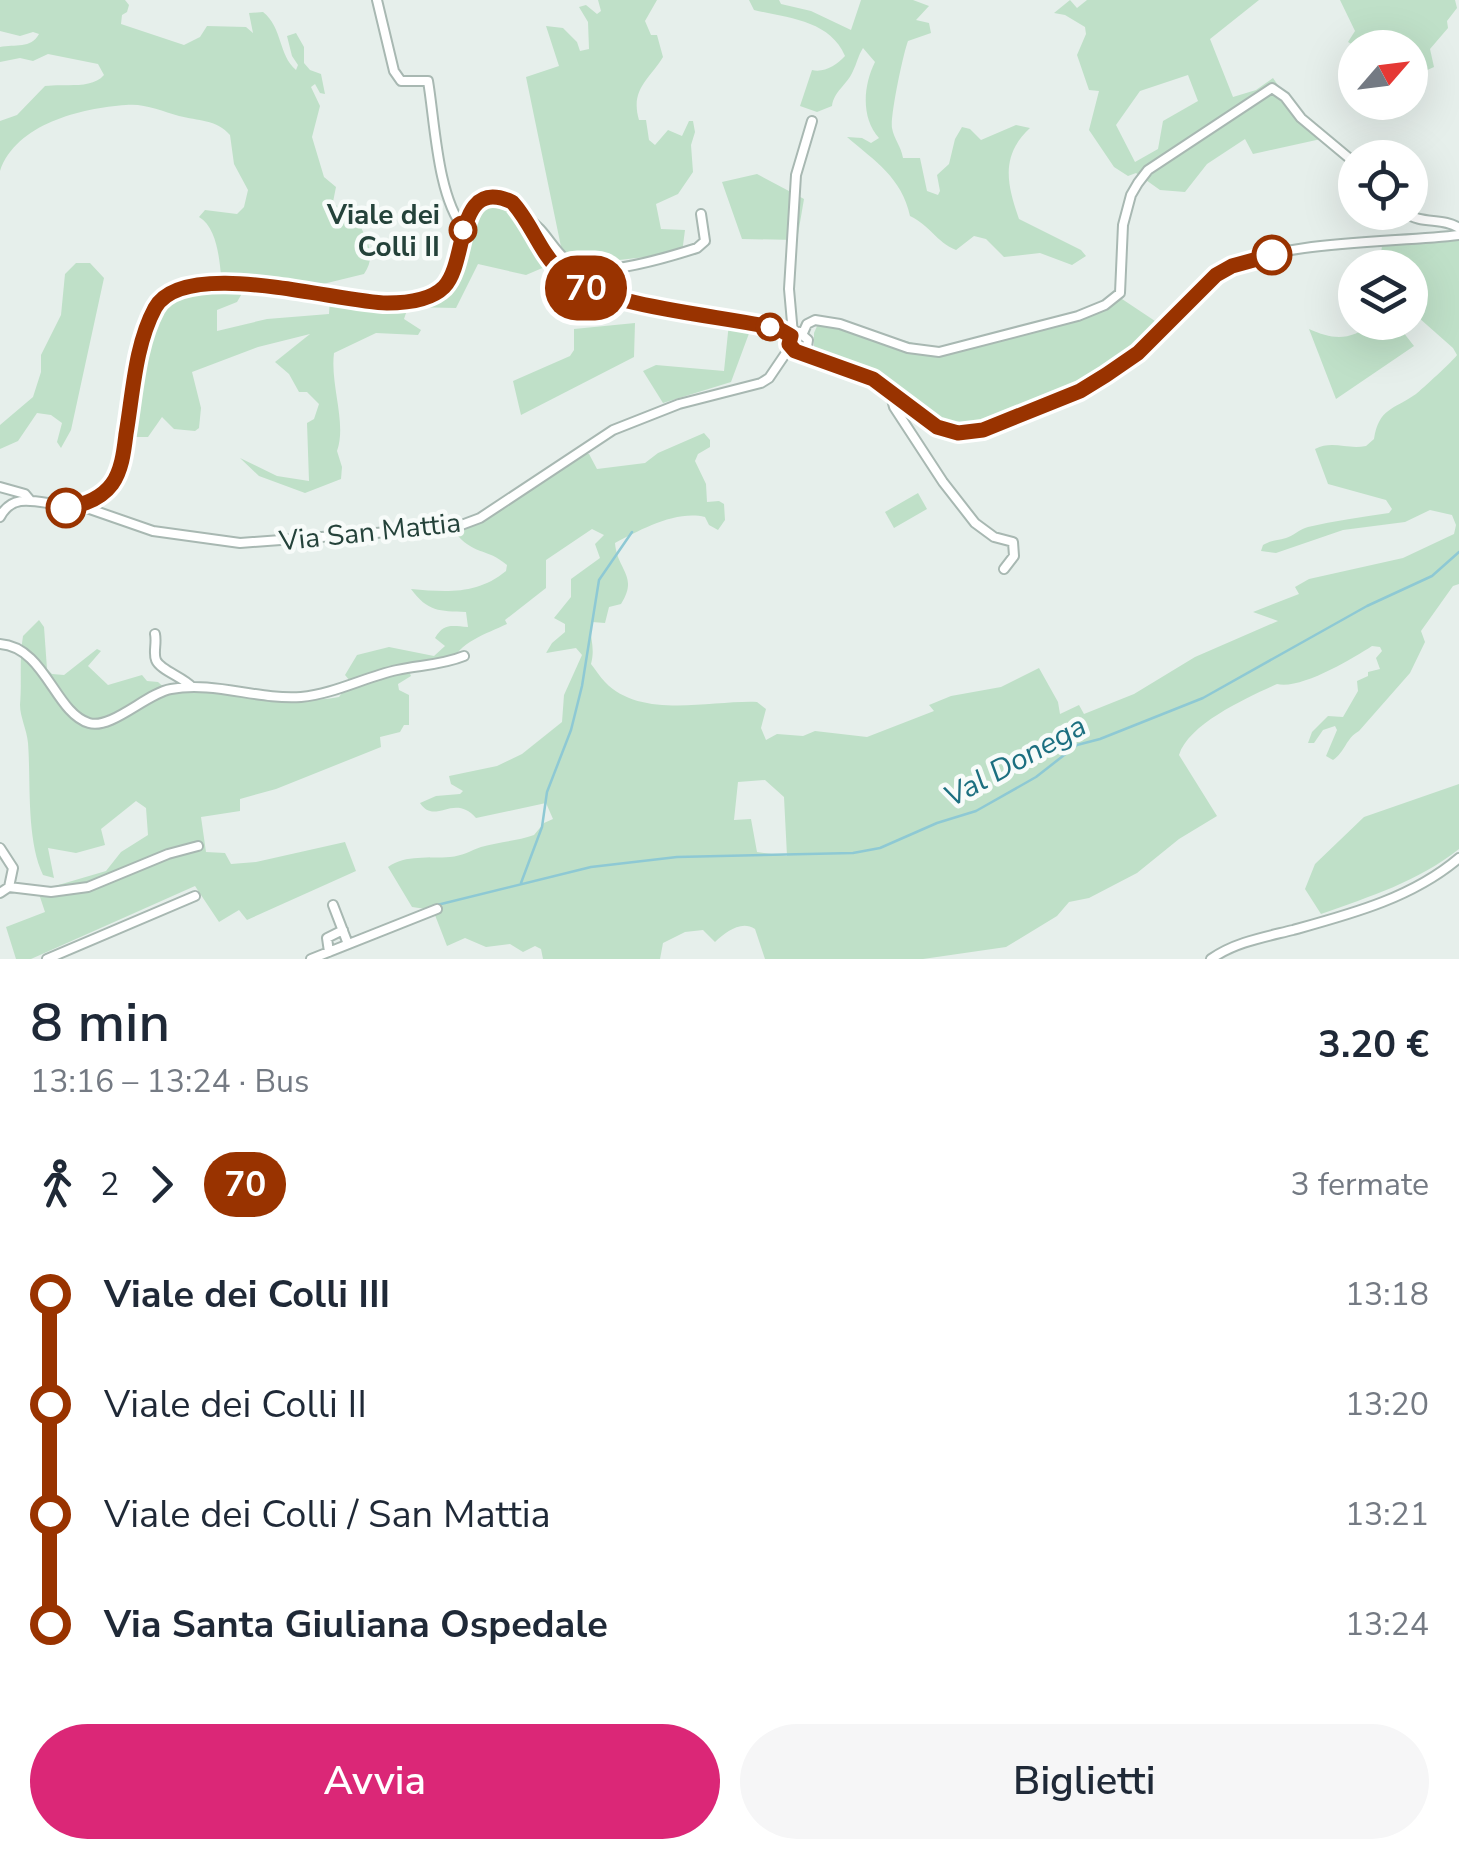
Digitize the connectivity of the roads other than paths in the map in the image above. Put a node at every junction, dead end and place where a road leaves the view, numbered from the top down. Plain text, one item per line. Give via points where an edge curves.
1 (377, 0) edge
2 (812, 122) dead end
3 (1338, 149) edge
4 (702, 214) dead end
5 (524, 216) junction
6 (1428, 222) edge
7 (464, 229) junction
8 (1459, 232) edge
9 (796, 334) junction
10 (790, 347) junction
11 (802, 351) junction
12 (890, 392) junction
13 (0, 487) edge
14 (30, 500) junction
15 (81, 506) junction
16 (0, 517) edge
17 (1004, 569) dead end
18 (155, 634) dead end
19 (0, 644) edge
20 (464, 656) dead end
21 (192, 686) junction
22 (198, 846) dead end
23 (0, 848) edge
24 (1459, 858) edge
25 (4, 890) edge
26 (195, 896) dead end
27 (333, 905) dead end
28 (437, 909) dead end
29 (342, 930) junction
30 (348, 944) junction
31 (329, 952) junction
32 (46, 959) edge
33 (312, 959) edge
34 (1212, 959) edge

1 - 7 street via 394,71 400,80 428,81 442,171
2 - 9 street via 796,175 789,289
3 - 9 street via 1272,88 1148,170 1130,196 1123,225 1120,293 1106,305 939,352 826,321
4 - 5 street via 704,241 698,248 593,269 572,265
5 - 7 street via 512,202 492,196 470,210
5 - 9 street via 558,269 577,284
6 - 8 street via 1454,224
7 - 15 street via 452,276 421,299 384,303 208,283 169,292 145,332 119,469 100,496
8 - 12 street via 1301,249 1232,266 1106,375 983,430 937,427
9 - 10 street
9 - 11 street via 808,344
10 - 11 street
10 - 15 street, Via San Mattia via 761,383 613,430 456,528 240,542 153,531
11 - 12 street
12 - 17 street via 894,408 964,510 994,537 1013,542 1012,562
13 - 14 street, Via San Mattia
14 - 15 street, Via San Mattia
14 - 16 street via 12,502
18 - 21 street via 160,666
19 - 21 street via 21,652 76,717 91,724 105,724 168,689
20 - 21 street via 302,697
22 - 25 street via 88,887
23 - 25 street via 13,868
24 - 34 street via 1386,900
26 - 32 street
27 - 29 street
28 - 30 street
29 - 30 street
29 - 31 street via 328,938
30 - 31 street
31 - 33 street

